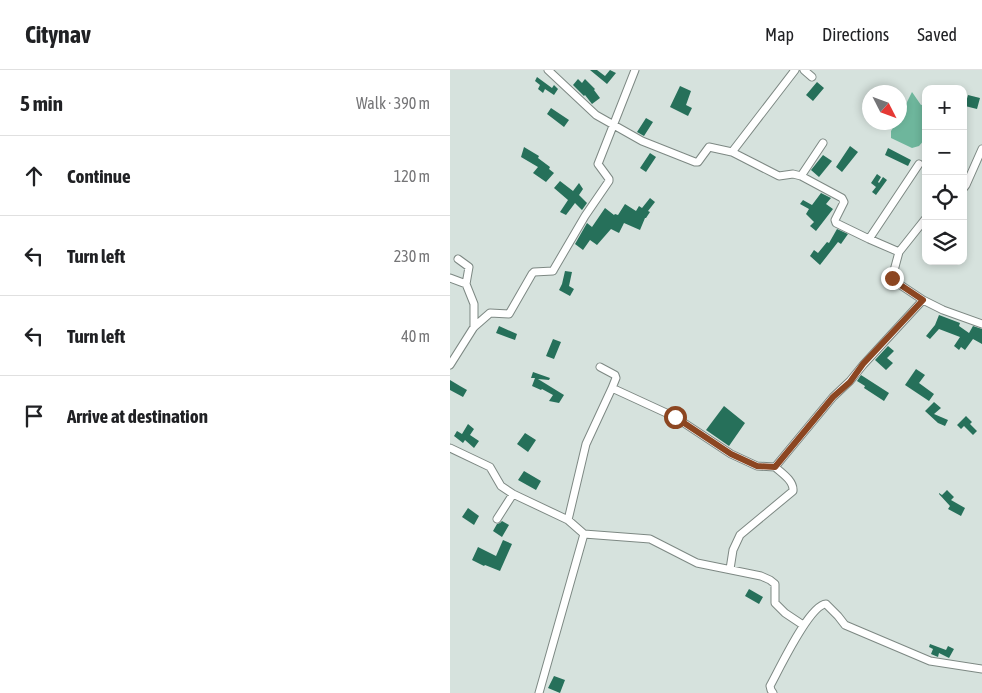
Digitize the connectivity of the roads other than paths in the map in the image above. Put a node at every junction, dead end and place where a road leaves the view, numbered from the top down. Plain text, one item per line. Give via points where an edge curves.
1 (548, 70) edge
2 (635, 70) edge
3 (795, 70) edge
4 (804, 70) edge
5 (812, 76) dead end
6 (613, 125) junction
7 (823, 142) dead end
8 (982, 149) edge
9 (732, 152) junction
10 (918, 164) dead end
11 (801, 176) junction
12 (967, 183) edge
13 (924, 220) edge
14 (869, 239) junction
15 (899, 252) junction
16 (458, 259) dead end
17 (450, 278) edge
18 (466, 284) junction
19 (923, 300) junction
20 (982, 324) edge
21 (474, 327) junction
22 (450, 365) edge
23 (600, 367) dead end
24 (612, 388) junction
25 (450, 448) edge
26 (775, 467) junction
27 (513, 494) junction
28 (497, 519) dead end
29 (568, 520) junction
30 (584, 534) junction
31 (730, 569) junction
32 (803, 625) junction
33 (982, 669) edge
34 (539, 693) edge
35 (773, 693) edge

1 - 6 street via 594,114
2 - 6 street
3 - 9 street
4 - 5 street
6 - 9 street via 693,162 698,162 710,148
6 - 21 street via 598,164 609,181 553,271 534,272 509,314 490,313
7 - 11 street
8 - 12 street
9 - 11 street via 779,176
10 - 14 street
11 - 14 street via 844,200 835,222
13 - 15 street
14 - 15 street
15 - 19 street via 893,280
16 - 18 street via 469,267
17 - 18 street
18 - 21 street via 474,304
19 - 20 street
19 - 26 street via 833,397
21 - 22 street
23 - 24 street via 615,375
24 - 26 street via 675,417 731,454 757,466
24 - 29 street via 586,444
25 - 27 street via 490,467 499,485
26 - 31 street via 792,484 793,491 740,535 732,550
27 - 28 street
27 - 29 street
29 - 30 street
30 - 31 street via 650,539 697,563
30 - 34 street
31 - 32 street via 770,580 775,584 775,603
32 - 33 street via 822,604 826,604 845,625 930,661
32 - 35 street via 770,686

